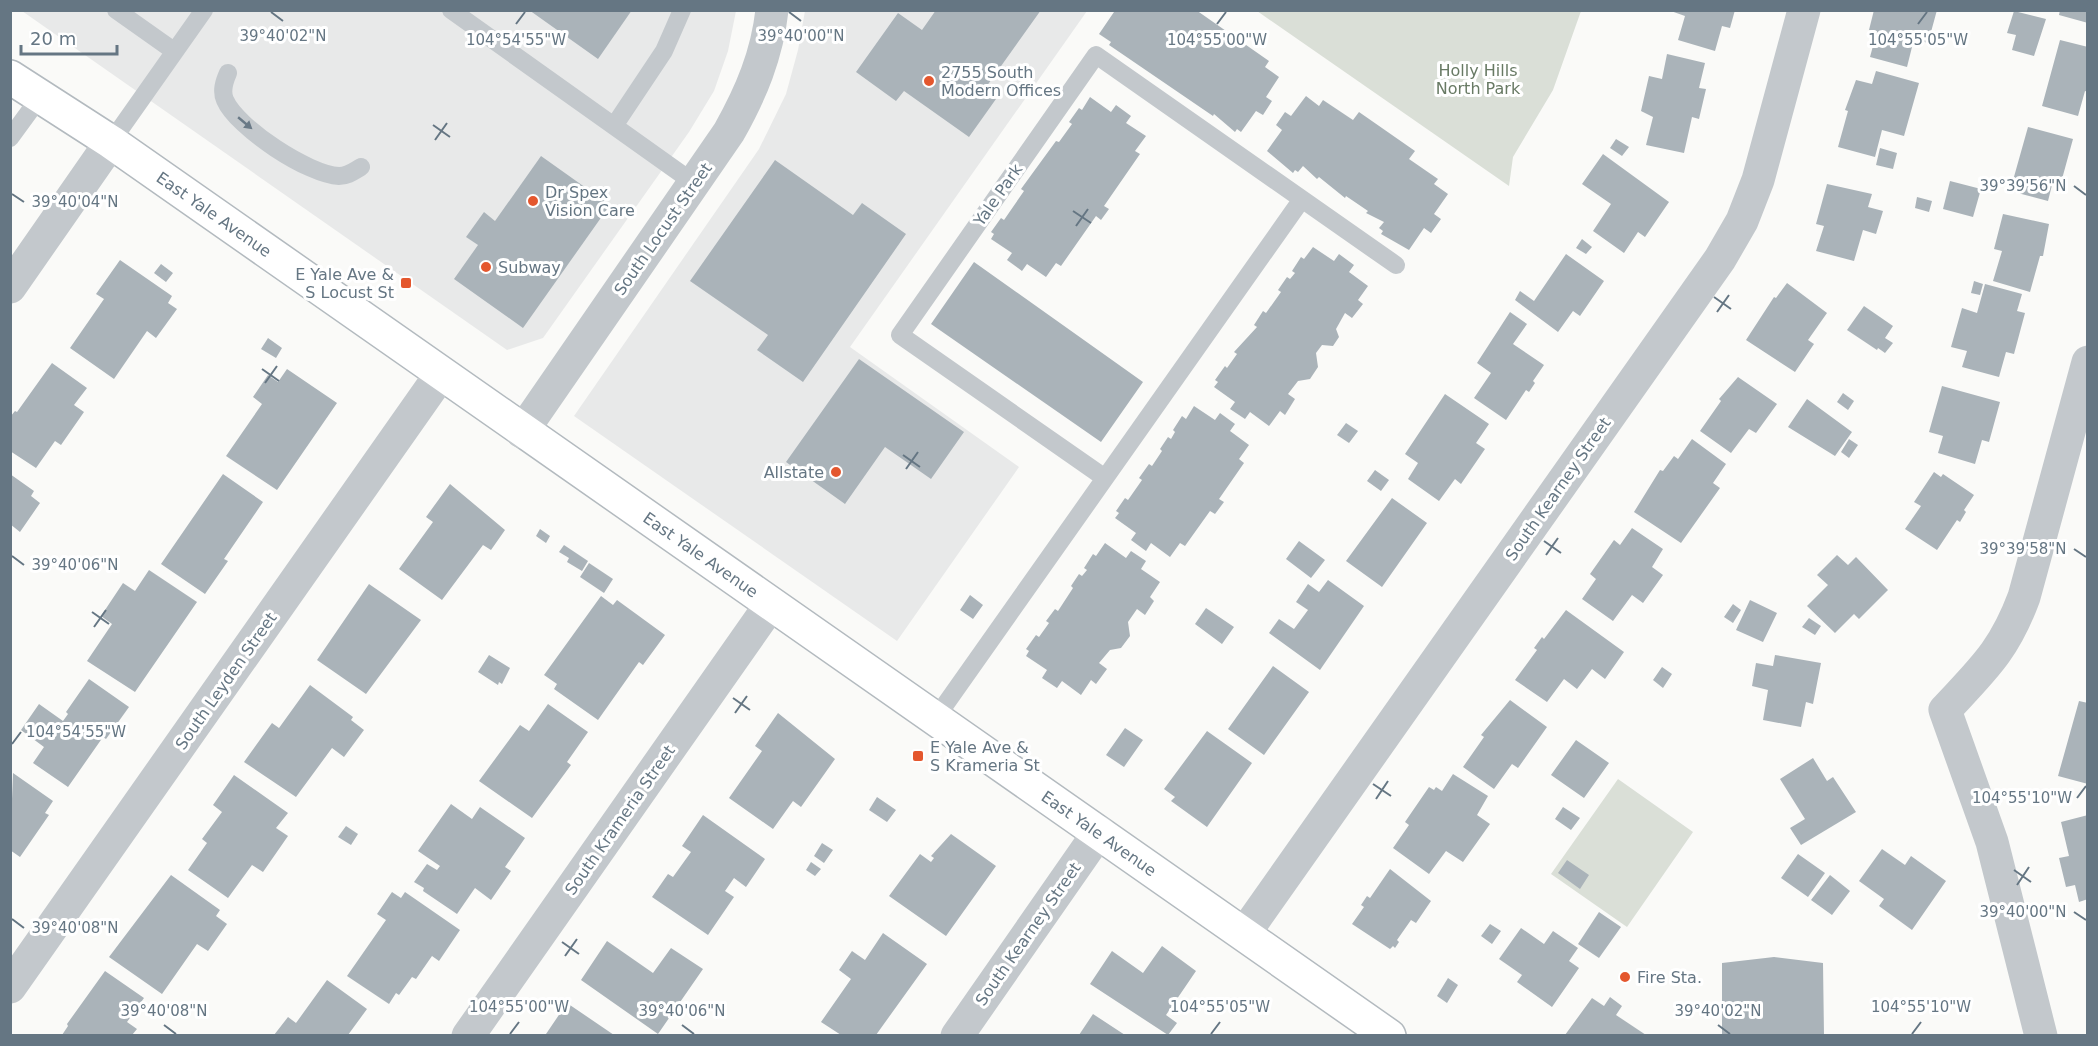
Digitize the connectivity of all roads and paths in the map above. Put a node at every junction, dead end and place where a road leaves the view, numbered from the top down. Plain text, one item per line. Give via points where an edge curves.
1 (116, 10) edge
2 (204, 10) edge
3 (451, 10) edge
4 (682, 10) edge
5 (772, 10) edge
6 (1804, 10) edge
7 (174, 51) junction
8 (228, 74) dead end
9 (10, 77) edge
10 (40, 97) junction
11 (614, 126) junction
12 (10, 138) edge
13 (111, 142) junction
14 (361, 167) dead end
15 (694, 183) junction
16 (1302, 199) junction
17 (1396, 265) dead end
18 (10, 287) edge
19 (2088, 362) edge
20 (441, 374) junction
21 (522, 432) junction
22 (1105, 478) junction
23 (771, 604) junction
24 (935, 719) junction
25 (1099, 832) junction
26 (1244, 934) junction
27 (10, 987) edge
28 (468, 1035) edge
29 (957, 1035) edge
30 (1389, 1035) edge
31 (2041, 1035) edge

1 - 7 lane
2 - 7 lane
3 - 11 lane
4 - 11 lane via 664,51
5 - 15 street, South Locust Street via 762,63 746,100
6 - 26 street, South Kearney Street via 1758,180 1737,231
7 - 13 lane
8 -> 14 lane via 223,88 225,101 247,126 314,170 342,176
9 - 10 main road, East Yale Avenue
10 - 12 lane
10 - 13 main road, East Yale Avenue
11 - 15 lane
13 - 18 street
13 - 20 main road, East Yale Avenue
15 - 21 street, South Locust Street
16 - 17 lane, Yale Park
16 - 22 lane
16 - 22 lane, Yale Park via 1096,55 900,335
19 - 31 street via 2014,625 1987,667 1945,710 1992,842
20 - 21 main road, East Yale Avenue
20 - 27 street, South Leyden Street
21 - 23 main road, East Yale Avenue
22 - 24 lane
23 - 24 main road, East Yale Avenue
23 - 28 street, South Krameria Street
24 - 25 main road, East Yale Avenue
25 - 26 main road, East Yale Avenue
25 - 29 street, South Kearney Street
26 - 30 main road, East Yale Avenue

